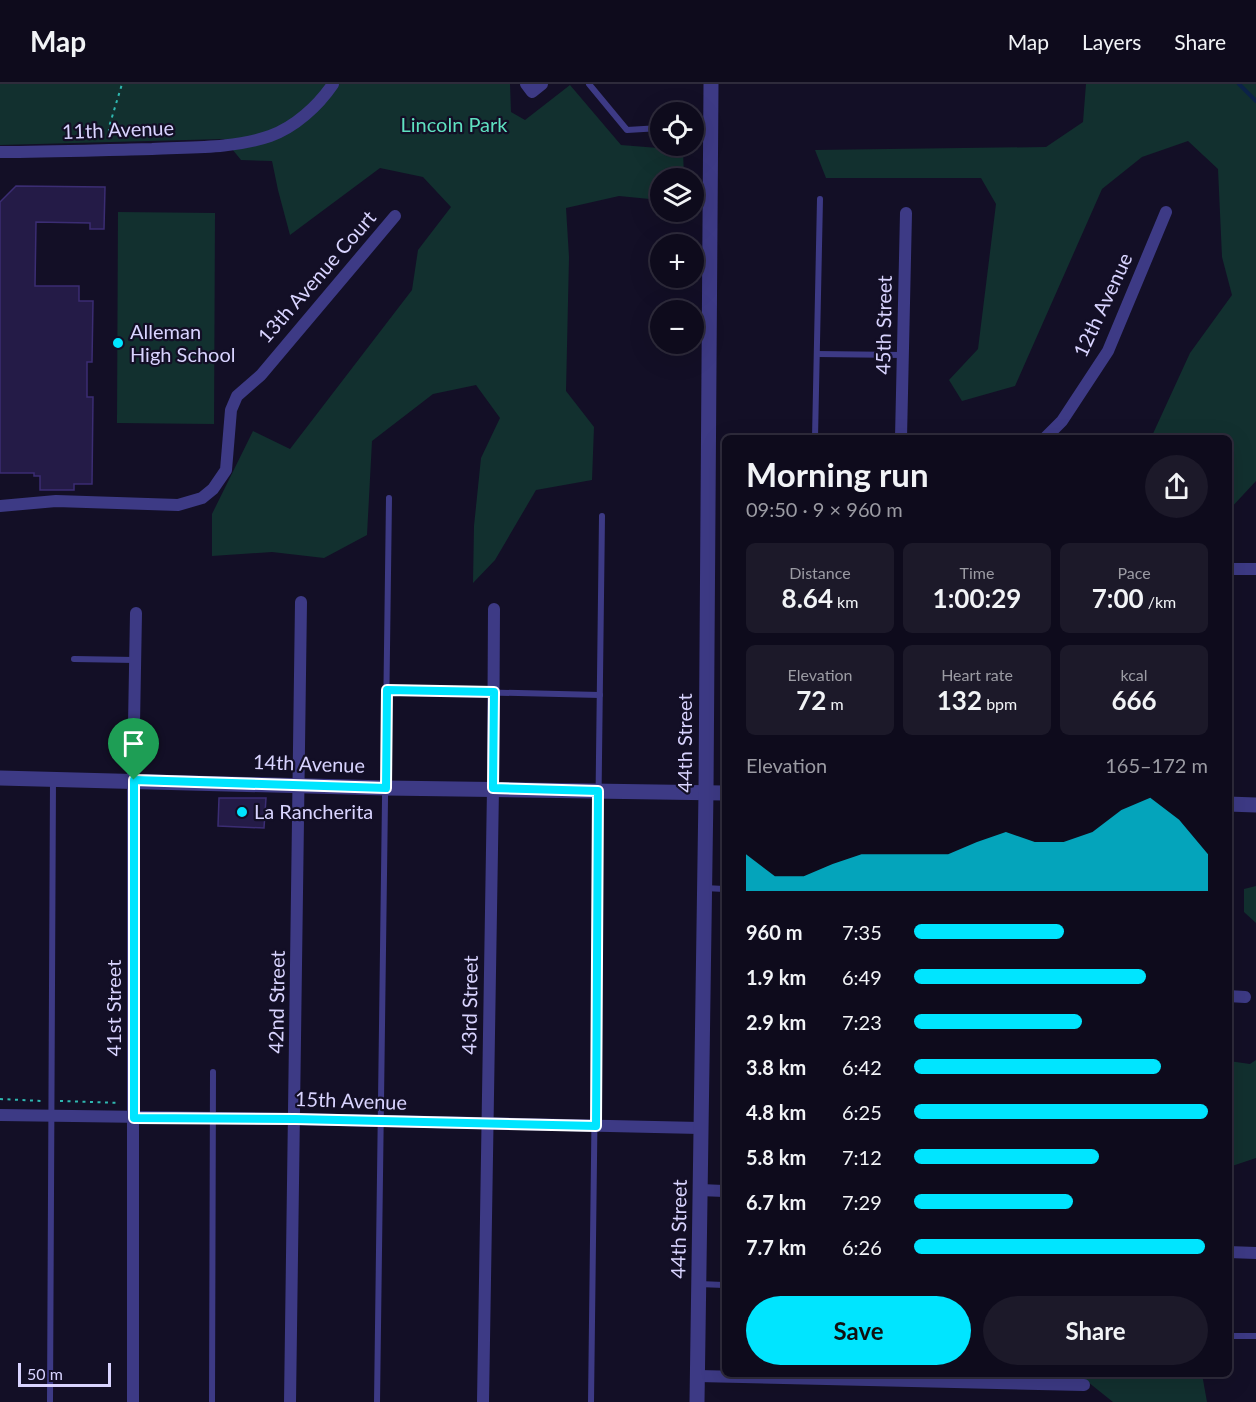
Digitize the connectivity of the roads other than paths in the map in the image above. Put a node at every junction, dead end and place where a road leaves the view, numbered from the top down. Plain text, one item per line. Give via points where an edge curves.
1 (333, 84) edge
2 (589, 84) edge
3 (711, 84) edge
4 (704, 126) edge
5 (711, 126) junction
6 (650, 129) edge
7 (0, 152) edge
8 (820, 199) dead end
9 (1166, 212) dead end
10 (906, 213) dead end
11 (395, 216) dead end
12 (817, 354) junction
13 (903, 355) junction
14 (815, 435) edge
15 (902, 435) edge
16 (1048, 435) edge
17 (389, 498) dead end
18 (0, 506) edge
19 (602, 516) dead end
20 (1232, 569) edge
21 (1256, 569) edge
22 (301, 602) dead end
23 (494, 609) dead end
24 (136, 613) dead end
25 (74, 658) dead end
26 (135, 660) junction
27 (387, 690) junction
28 (494, 692) junction
29 (600, 695) junction
30 (0, 778) edge
31 (53, 779) junction
32 (134, 780) junction
33 (300, 785) junction
34 (386, 788) junction
35 (493, 788) junction
36 (598, 791) junction
37 (706, 792) junction
38 (722, 793) edge
39 (1232, 804) edge
40 (1256, 805) edge
41 (705, 888) junction
42 (722, 889) edge
43 (1232, 996) edge
44 (1245, 997) dead end
45 (213, 1072) dead end
46 (0, 1115) edge
47 (52, 1116) junction
48 (134, 1118) junction
49 (214, 1118) junction
50 (295, 1119) junction
51 (380, 1122) junction
52 (488, 1124) junction
53 (596, 1126) junction
54 (700, 1128) junction
55 (700, 1190) junction
56 (722, 1191) edge
57 (1232, 1252) edge
58 (1256, 1253) edge
59 (699, 1284) junction
60 (722, 1285) edge
61 (1232, 1336) edge
62 (1256, 1336) edge
63 (698, 1376) junction
64 (722, 1377) edge
65 (741, 1377) edge
66 (1084, 1385) dead end
67 (50, 1402) edge
68 (133, 1402) edge
69 (212, 1402) edge
70 (290, 1402) edge
71 (377, 1402) edge
72 (483, 1402) edge
73 (591, 1402) edge
74 (697, 1402) edge

1 - 7 street, 11th Avenue via 305,115 272,135 237,145
2 - 6 lane via 627,130
3 - 5 street, 44th Street
4 - 5 lane
5 - 37 street, 44th Street
8 - 12 lane
9 - 16 street, 12th Avenue via 1107,351 1062,421
10 - 13 street, 45th Street
11 - 18 street, 13th Avenue Court via 261,375 234,401 226,470 202,498 178,505 56,501
12 - 13 lane
12 - 14 lane
13 - 15 street, 45th Street
17 - 27 lane
19 - 29 lane
20 - 21 street
22 - 33 street, 42nd Street
23 - 28 street, 43rd Street
24 - 26 street, 41st Street
25 - 26 lane
26 - 32 street, 41st Street
27 - 28 lane
27 - 34 lane
28 - 29 lane
28 - 35 street, 43rd Street
29 - 36 lane
30 - 31 street, 14th Avenue
31 - 32 street, 14th Avenue
31 - 47 lane
32 - 33 street, 14th Avenue
32 - 48 street, 41st Street
33 - 34 street, 14th Avenue
33 - 50 street, 42nd Street
34 - 35 street, 14th Avenue
34 - 51 lane
35 - 36 street, 14th Avenue
35 - 52 street, 43rd Street
36 - 37 street, 14th Avenue
36 - 53 lane
37 - 38 street, 14th Avenue
37 - 41 street, 44th Street
39 - 40 street
41 - 42 lane
41 - 54 street, 44th Street
43 - 44 street
45 - 49 lane
46 - 47 street, 15th Avenue
47 - 48 street, 15th Avenue
47 - 67 lane
48 - 49 street, 15th Avenue
48 - 68 street, 41st Street
49 - 50 street, 15th Avenue
49 - 69 lane
50 - 51 street, 15th Avenue
50 - 70 street, 42nd Street
51 - 52 street, 15th Avenue
51 - 71 lane
52 - 53 street, 15th Avenue
52 - 72 street, 43rd Street
53 - 54 street, 15th Avenue
53 - 73 lane
54 - 55 street, 44th Street
55 - 56 street
55 - 59 street, 44th Street
57 - 58 street
59 - 60 lane
59 - 63 street, 44th Street
61 - 62 lane
63 - 64 street
63 - 74 street, 44th Street
65 - 66 street

